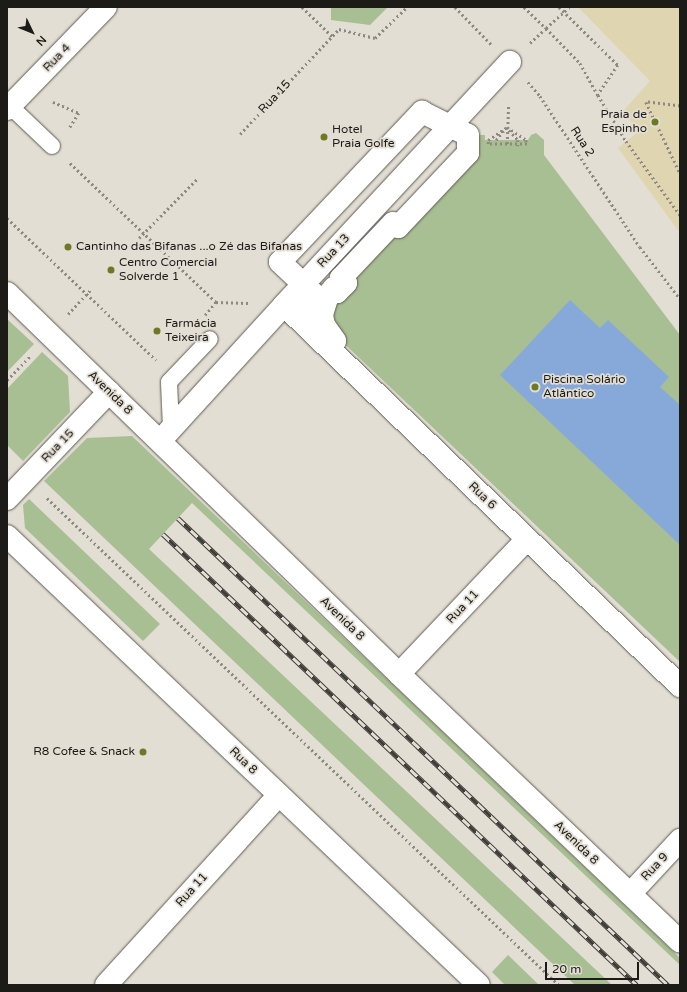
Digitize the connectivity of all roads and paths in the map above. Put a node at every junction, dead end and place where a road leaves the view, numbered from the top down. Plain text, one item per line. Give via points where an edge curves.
1 (106, 7) edge
2 (302, 7) edge
3 (407, 7) edge
4 (455, 7) edge
5 (524, 7) edge
6 (559, 7) edge
7 (569, 7) edge
8 (564, 12) junction
9 (546, 28) junction
10 (332, 36) junction
11 (510, 62) junction
12 (598, 95) junction
13 (51, 102) dead end
14 (680, 106) edge
15 (8, 107) edge
16 (450, 126) junction
17 (507, 127) junction
18 (67, 132) dead end
19 (240, 134) dead end
20 (488, 140) dead end
21 (496, 140) dead end
22 (488, 144) dead end
23 (507, 144) junction
24 (518, 145) junction
25 (52, 146) dead end
26 (67, 160) dead end
27 (680, 173) edge
28 (198, 178) dead end
29 (680, 215) edge
30 (7, 218) edge
31 (144, 233) junction
32 (139, 238) dead end
33 (303, 285) junction
34 (92, 288) dead end
35 (7, 293) edge
36 (87, 294) junction
37 (680, 299) edge
38 (216, 302) dead end
39 (227, 302) dead end
40 (234, 302) dead end
41 (284, 305) junction
42 (50, 335) junction
43 (210, 339) dead end
44 (154, 357) dead end
45 (7, 380) edge
46 (109, 392) junction
47 (165, 434) junction
48 (26, 478) junction
49 (7, 499) edge
50 (7, 536) edge
51 (527, 539) junction
52 (399, 674) junction
53 (680, 686) edge
54 (279, 795) junction
55 (680, 840) edge
56 (630, 894) junction
57 (680, 942) edge
58 (106, 985) edge
59 (479, 985) edge
60 (559, 985) edge

1 - 15 street, Rua 4
2 - 10 path
3 - 10 path via 375,38 340,29
4 - 11 path, Rua 2
5 - 9 path
6 - 8 path
7 - 8 path
8 - 9 path
8 - 12 path via 618,65
9 - 11 path
9 - 12 path via 580,63
10 - 19 path, Rua 15
11 - 16 street, Rua 13
11 - 37 path, Rua 2 via 540,96 640,246
12 - 29 path via 626,142
13 - 18 path via 79,113
14 - 27 path via 646,102
15 - 25 lane
16 - 33 street, Rua 13
16 - 33 street via 422,112 280,262
16 - 33 street via 468,136 468,153 398,227 393,223 341,278 346,283 337,292 334,288 328,295 322,315 324,325 336,341 332,344 301,314 317,297
17 - 20 path
17 - 21 path
17 - 23 path
17 - 24 path via 518,140
17 - 24 path via 526,140 526,144
22 - 23 path
23 - 24 path
26 - 31 path
28 - 31 path
30 - 36 path
31 - 32 path
31 - 38 path
33 - 41 street, Rua 13
34 - 36 path
35 - 42 street, Avenida 8
36 - 42 path
36 - 44 path
39 - 40 path
41 - 47 street, Rua 13
41 - 51 street, Rua 6
42 - 45 path
42 - 46 street, Avenida 8
43 - 47 lane via 169,382
46 - 47 street, Avenida 8
46 - 48 street, Rua 15
47 - 52 street, Avenida 8
48 - 49 street, Rua 15
48 - 60 path
50 - 54 street, Rua 8
51 - 52 street, Rua 11
51 - 53 street, Rua 6
52 - 56 street, Avenida 8
54 - 58 street, Rua 11
54 - 59 street, Rua 8
55 - 56 street, Rua 9
56 - 57 street, Avenida 8

